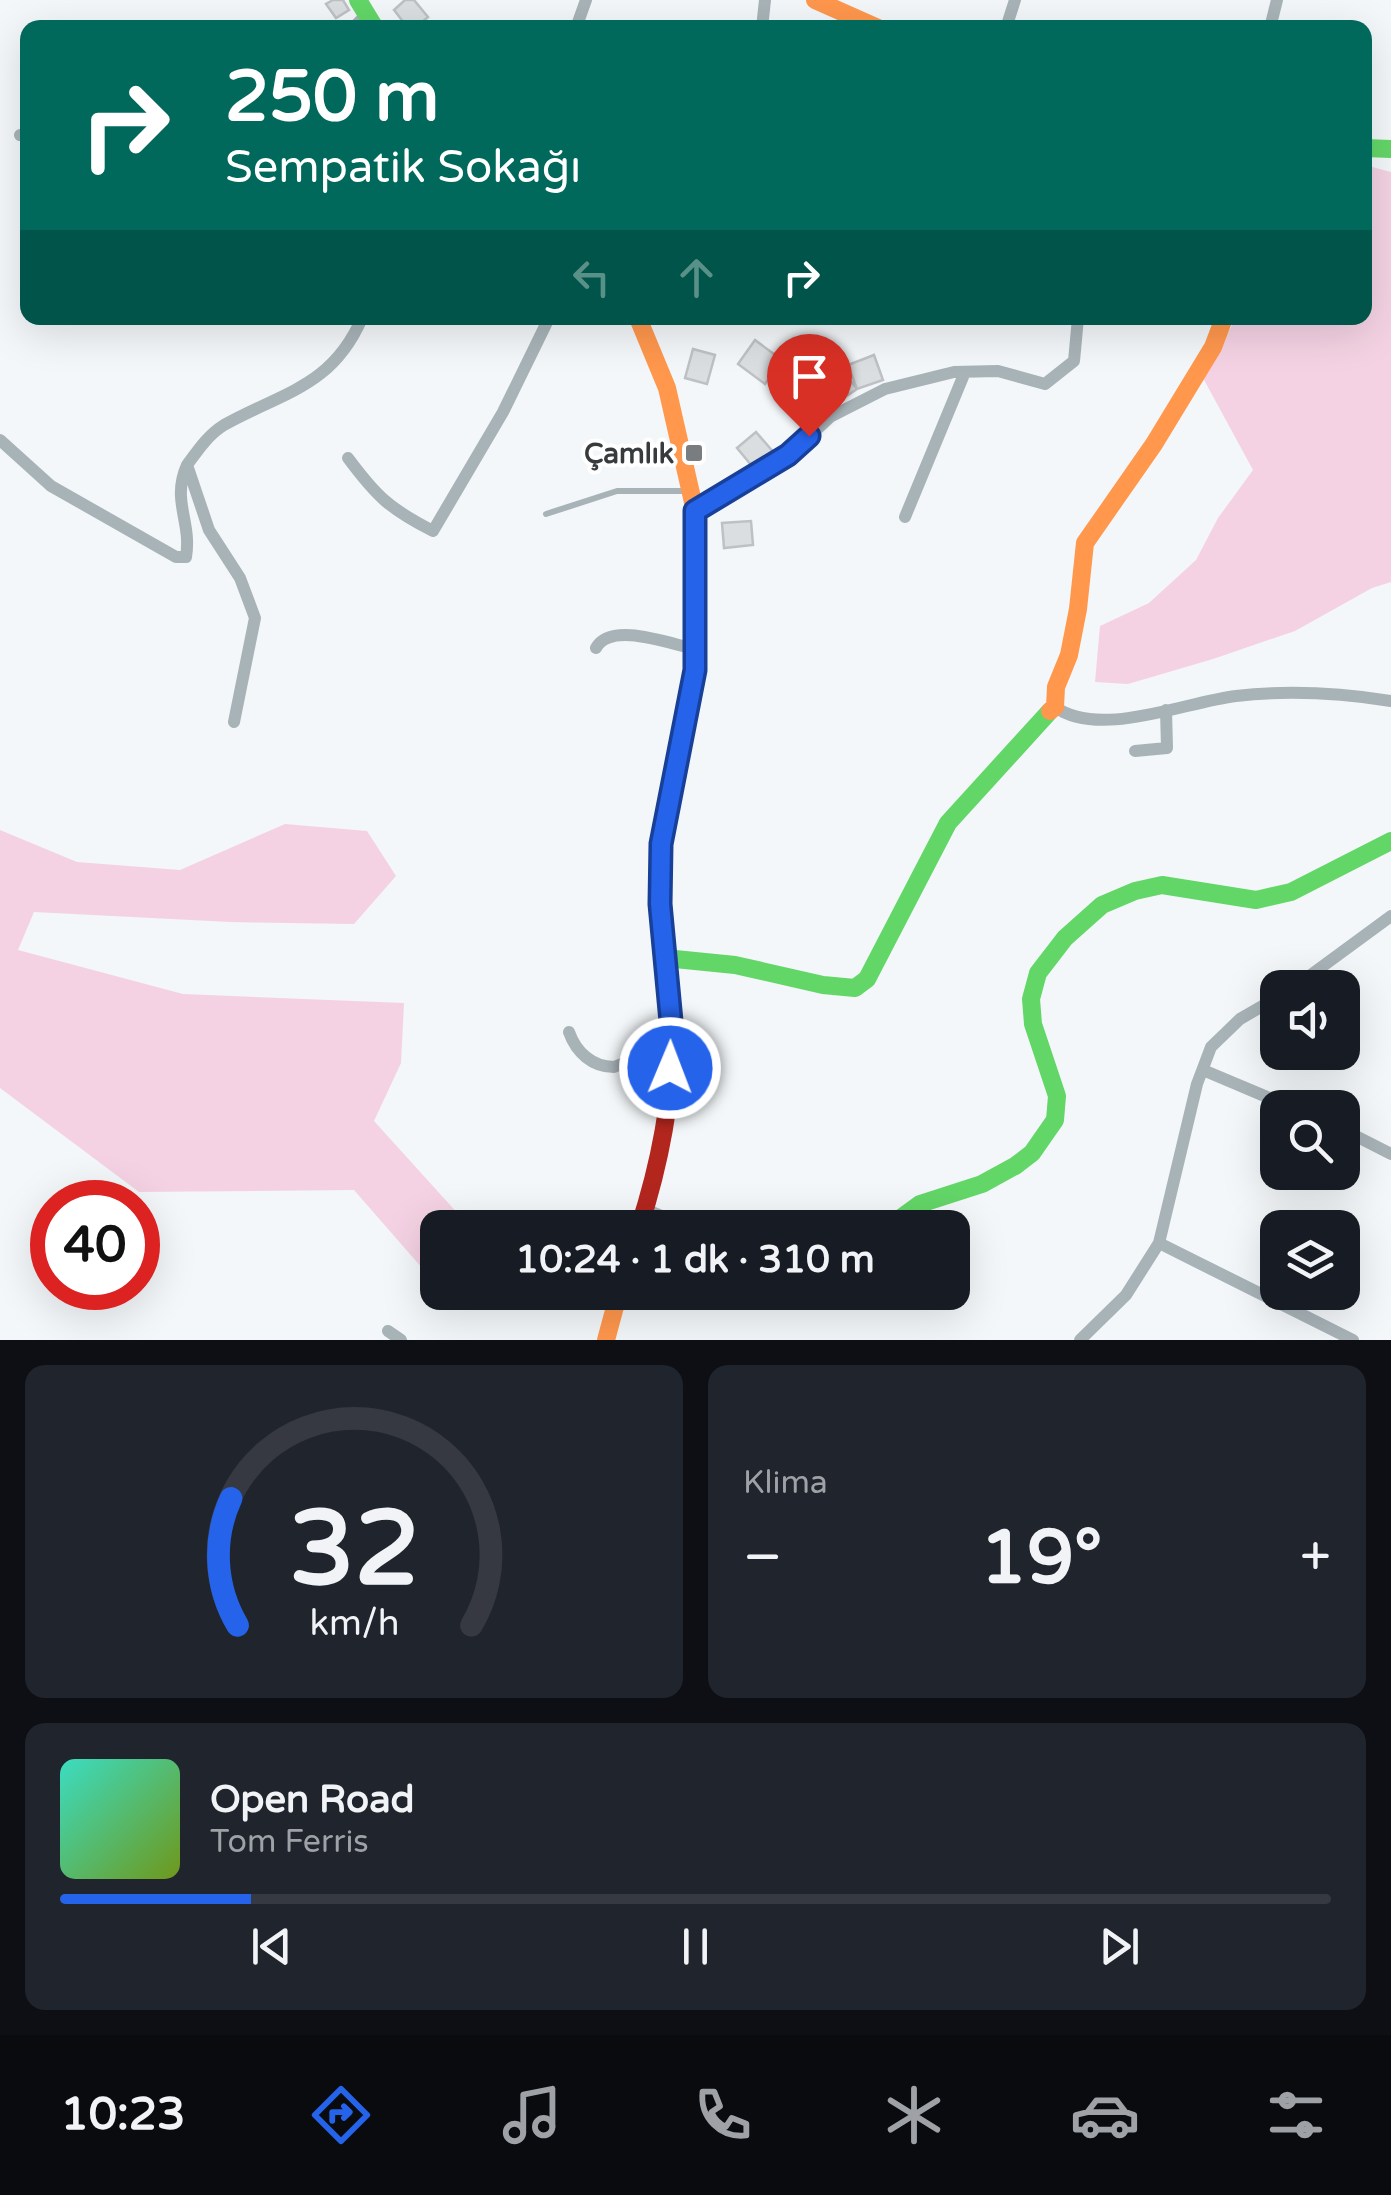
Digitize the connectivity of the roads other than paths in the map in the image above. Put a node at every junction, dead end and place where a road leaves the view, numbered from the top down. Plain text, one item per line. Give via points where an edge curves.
1 (815, 0) edge
2 (860, 20) edge
3 (357, 325) edge
4 (546, 325) edge
5 (641, 325) edge
6 (1077, 325) edge
7 (1221, 325) edge
8 (965, 372) junction
9 (0, 440) edge
10 (348, 458) dead end
11 (187, 465) junction
12 (691, 491) junction
13 (695, 511) junction
14 (546, 514) dead end
15 (905, 517) dead end
16 (596, 648) dead end
17 (696, 649) junction
18 (1391, 701) edge
19 (1055, 708) junction
20 (1166, 710) junction
21 (234, 722) dead end
22 (1135, 751) dead end
23 (1391, 842) edge
24 (1389, 922) edge
25 (666, 958) junction
26 (1319, 970) edge
27 (1260, 1007) edge
28 (570, 1032) dead end
29 (672, 1044) junction
30 (1203, 1070) junction
31 (1260, 1094) edge
32 (1360, 1139) edge
33 (1391, 1154) edge
34 (644, 1210) edge
35 (912, 1210) edge
36 (1159, 1243) junction
37 (614, 1310) edge
38 (606, 1340) edge
39 (1080, 1340) edge
40 (1353, 1340) edge

1 - 2 street
3 - 11 street via 326,372 222,426
4 - 10 street via 434,531 376,496
5 - 12 street via 667,388
6 - 8 street via 1074,361 1045,384 998,371
7 - 19 street via 1154,444 1085,543
8 - 13 street via 885,389 830,417 788,455
8 - 15 street
9 - 11 street via 51,486 176,558 186,556 188,544 178,485
11 - 21 street via 209,530 240,578 255,618
12 - 13 street
12 - 14 lane via 616,490
13 - 17 street
16 - 17 street via 609,635 622,634
17 - 25 street via 661,844
18 - 20 street via 1334,692 1236,696
19 - 20 street via 1070,718 1098,721
19 - 25 street via 948,823 867,979 855,988
20 - 22 street via 1167,748
23 - 35 street via 1290,892 1256,900 1162,885 1102,905 1038,973 1031,999 1057,1096 1055,1120 1015,1166
24 - 26 street
25 - 29 street
27 - 30 street via 1212,1047
28 - 29 street via 590,1062 605,1067
29 - 34 street
30 - 31 street
30 - 36 street
32 - 33 street
36 - 39 street via 1126,1295
36 - 40 street
37 - 38 street

